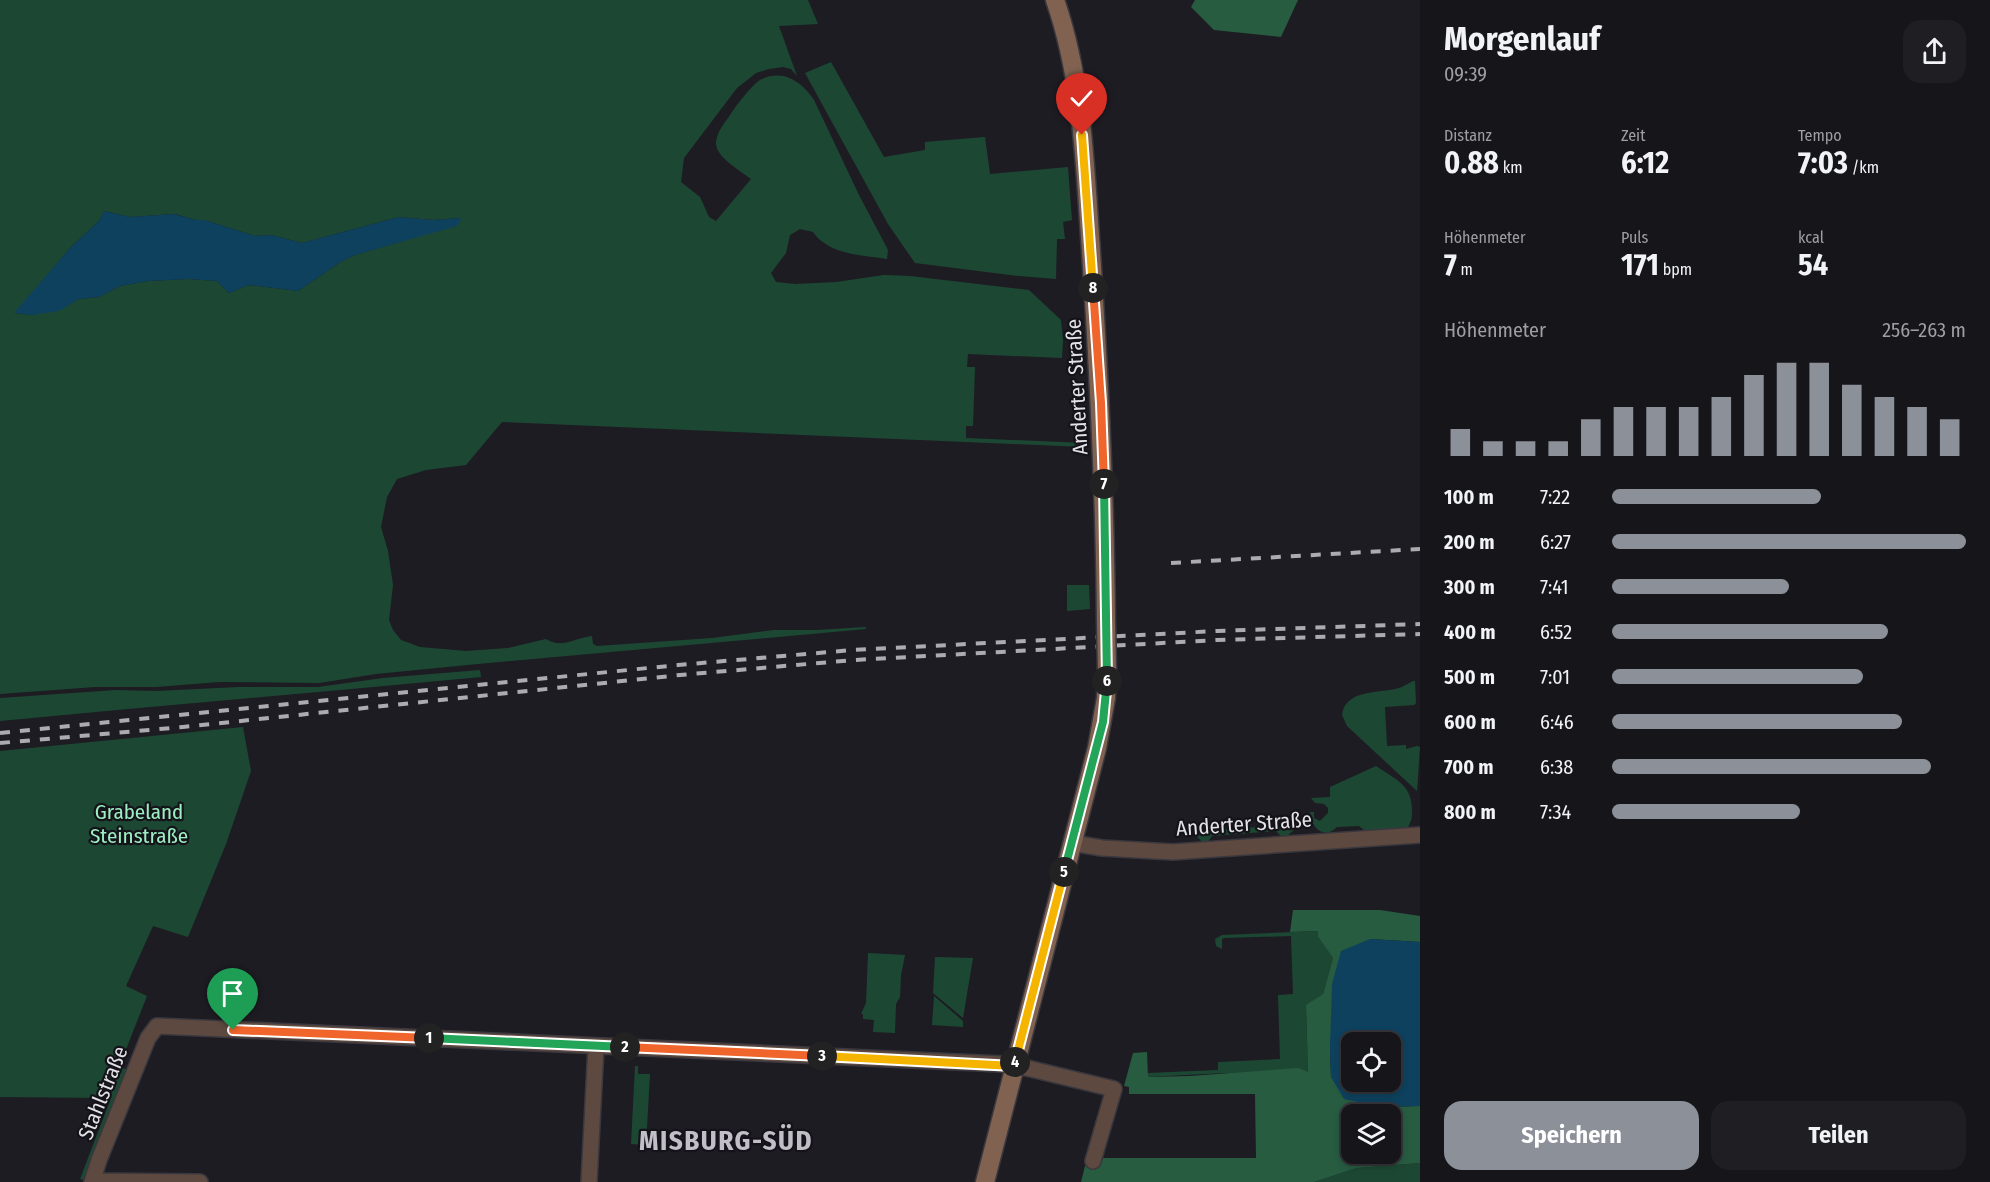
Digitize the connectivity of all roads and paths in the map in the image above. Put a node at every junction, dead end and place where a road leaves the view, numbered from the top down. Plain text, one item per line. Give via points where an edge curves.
1 (1055, 0) edge
2 (1420, 836) edge
3 (1072, 843) junction
4 (596, 1046) junction
5 (1014, 1066) junction
6 (1093, 1161) dead end
7 (92, 1181) edge
8 (200, 1182) edge
9 (589, 1182) edge
10 (985, 1182) edge

1 - 3 main road, Anderter Straße, bridge via 1072,64 1087,190 1101,403 1107,669 1103,722
2 - 3 street, Anderter Straße via 1173,852
3 - 5 main road, Anderter Straße
4 - 5 street
4 - 7 street, Stahlstraße via 155,1027
4 - 9 street
5 - 6 street via 1114,1089
5 - 10 main road, Anderter Straße
7 - 8 street

